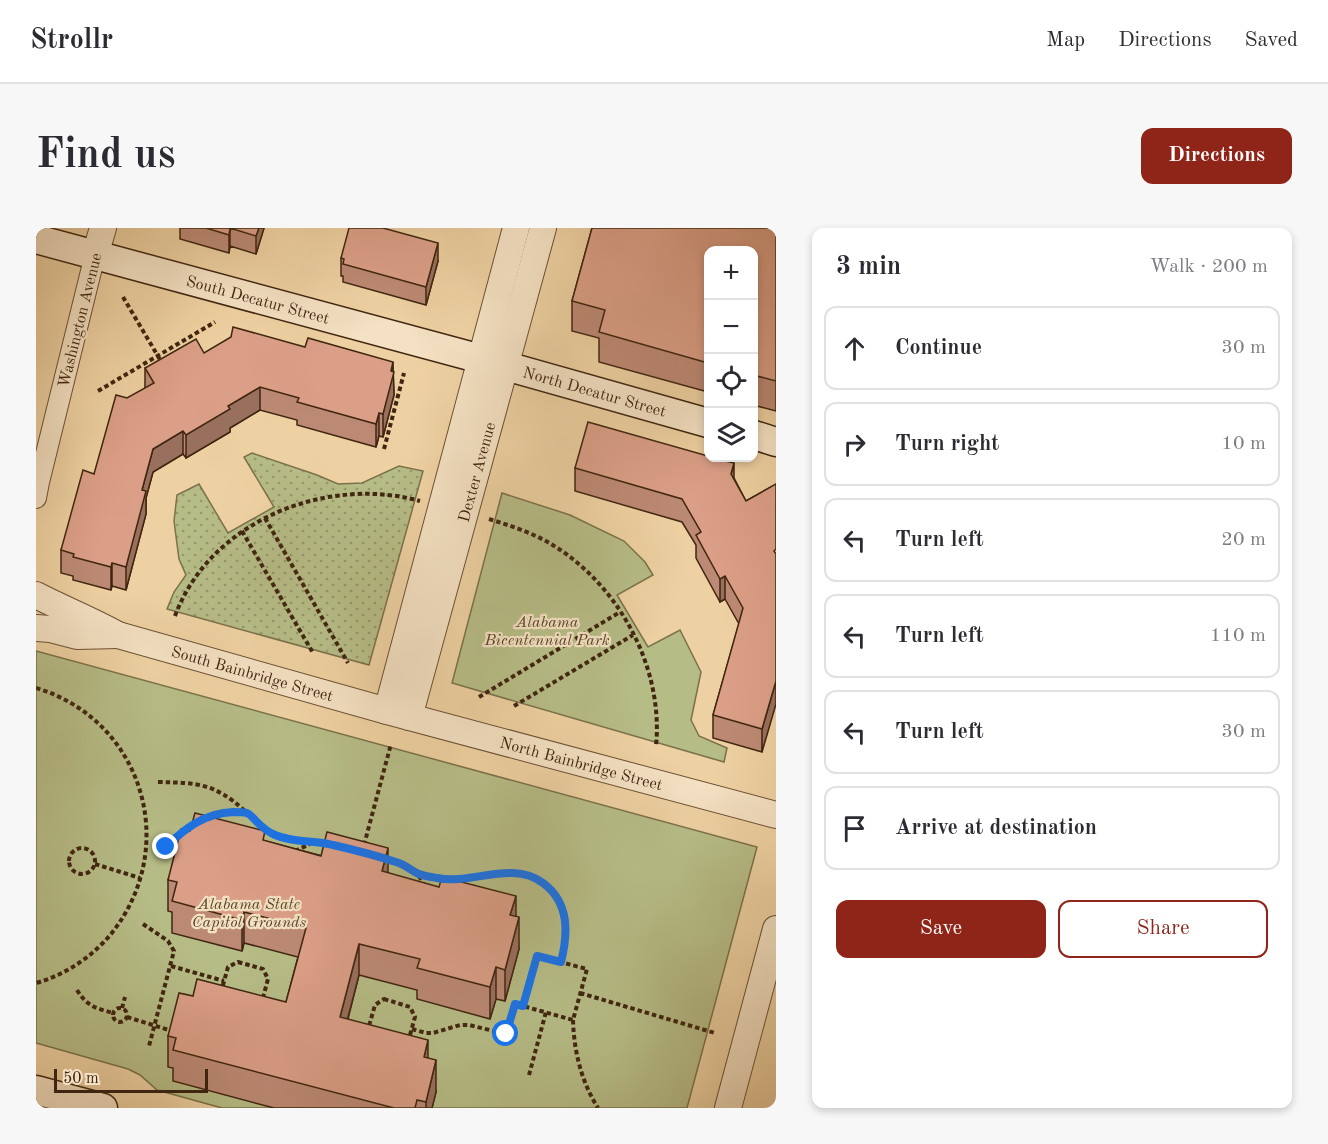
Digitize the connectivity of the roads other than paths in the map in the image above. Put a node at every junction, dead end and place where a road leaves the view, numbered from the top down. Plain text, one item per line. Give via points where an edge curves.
1 (516, 228) edge
2 (543, 228) edge
3 (36, 239) edge
4 (99, 241) edge
5 (493, 362) junction
6 (704, 422) edge
7 (758, 437) edge
8 (776, 442) edge
9 (37, 489) edge
10 (36, 595) edge
11 (36, 628) edge
12 (118, 635) junction
13 (398, 714) junction
14 (776, 815) edge
15 (776, 929) edge
16 (36, 1090) edge
17 (103, 1108) edge
18 (728, 1108) edge

1 - 5 street, Dexter Avenue
2 - 5 street, Dexter Avenue
3 - 4 main road, South Decatur Street
4 - 5 main road, South Decatur Street
4 - 9 street, Washington Avenue
5 - 6 main road, North Decatur Street
5 - 13 street, Dexter Avenue
7 - 8 main road
10 - 12 street, South Bainbridge Street
11 - 12 street, South Bainbridge Street via 77,636
12 - 13 street, South Bainbridge Street
13 - 14 street, North Bainbridge Street
15 - 18 street
16 - 17 main road

